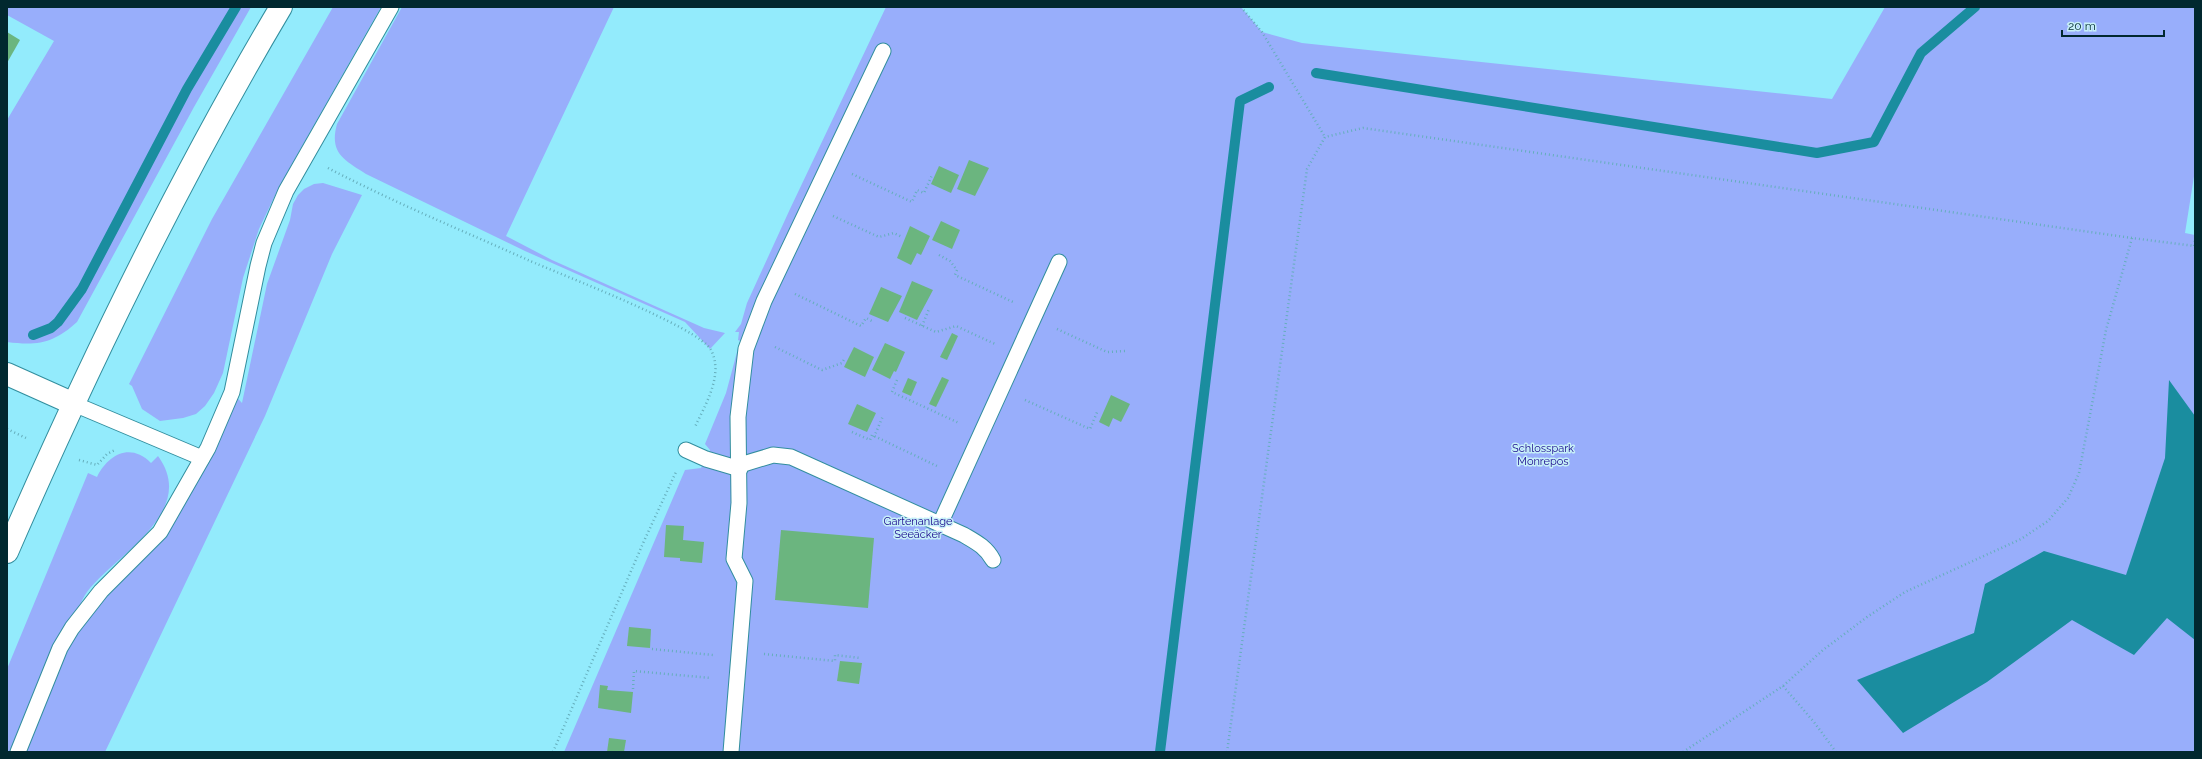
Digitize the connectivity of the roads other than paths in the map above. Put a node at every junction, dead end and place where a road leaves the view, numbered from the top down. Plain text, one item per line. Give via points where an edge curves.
1 (281, 7) edge
2 (391, 7) edge
3 (884, 51) dead end
4 (1059, 262) dead end
5 (7, 374) edge
6 (74, 404) junction
7 (686, 450) road end
8 (202, 458) junction
9 (740, 467) junction
10 (940, 524) junction
11 (7, 552) edge
12 (993, 560) dead end
13 (18, 752) edge
14 (731, 752) edge

1 - 6 main road via 169,207
2 - 8 lane via 286,191 264,244 250,298 232,392
3 - 9 lane via 774,283 746,349 738,417
4 - 10 lane
5 - 6 main road
6 - 8 lane
6 - 11 main road
7 - 9 lane via 706,459
8 - 13 lane via 160,532 102,591 72,628 60,648
9 - 10 lane via 773,456 791,457
9 - 14 lane via 734,559 745,581
10 - 12 lane via 980,544

